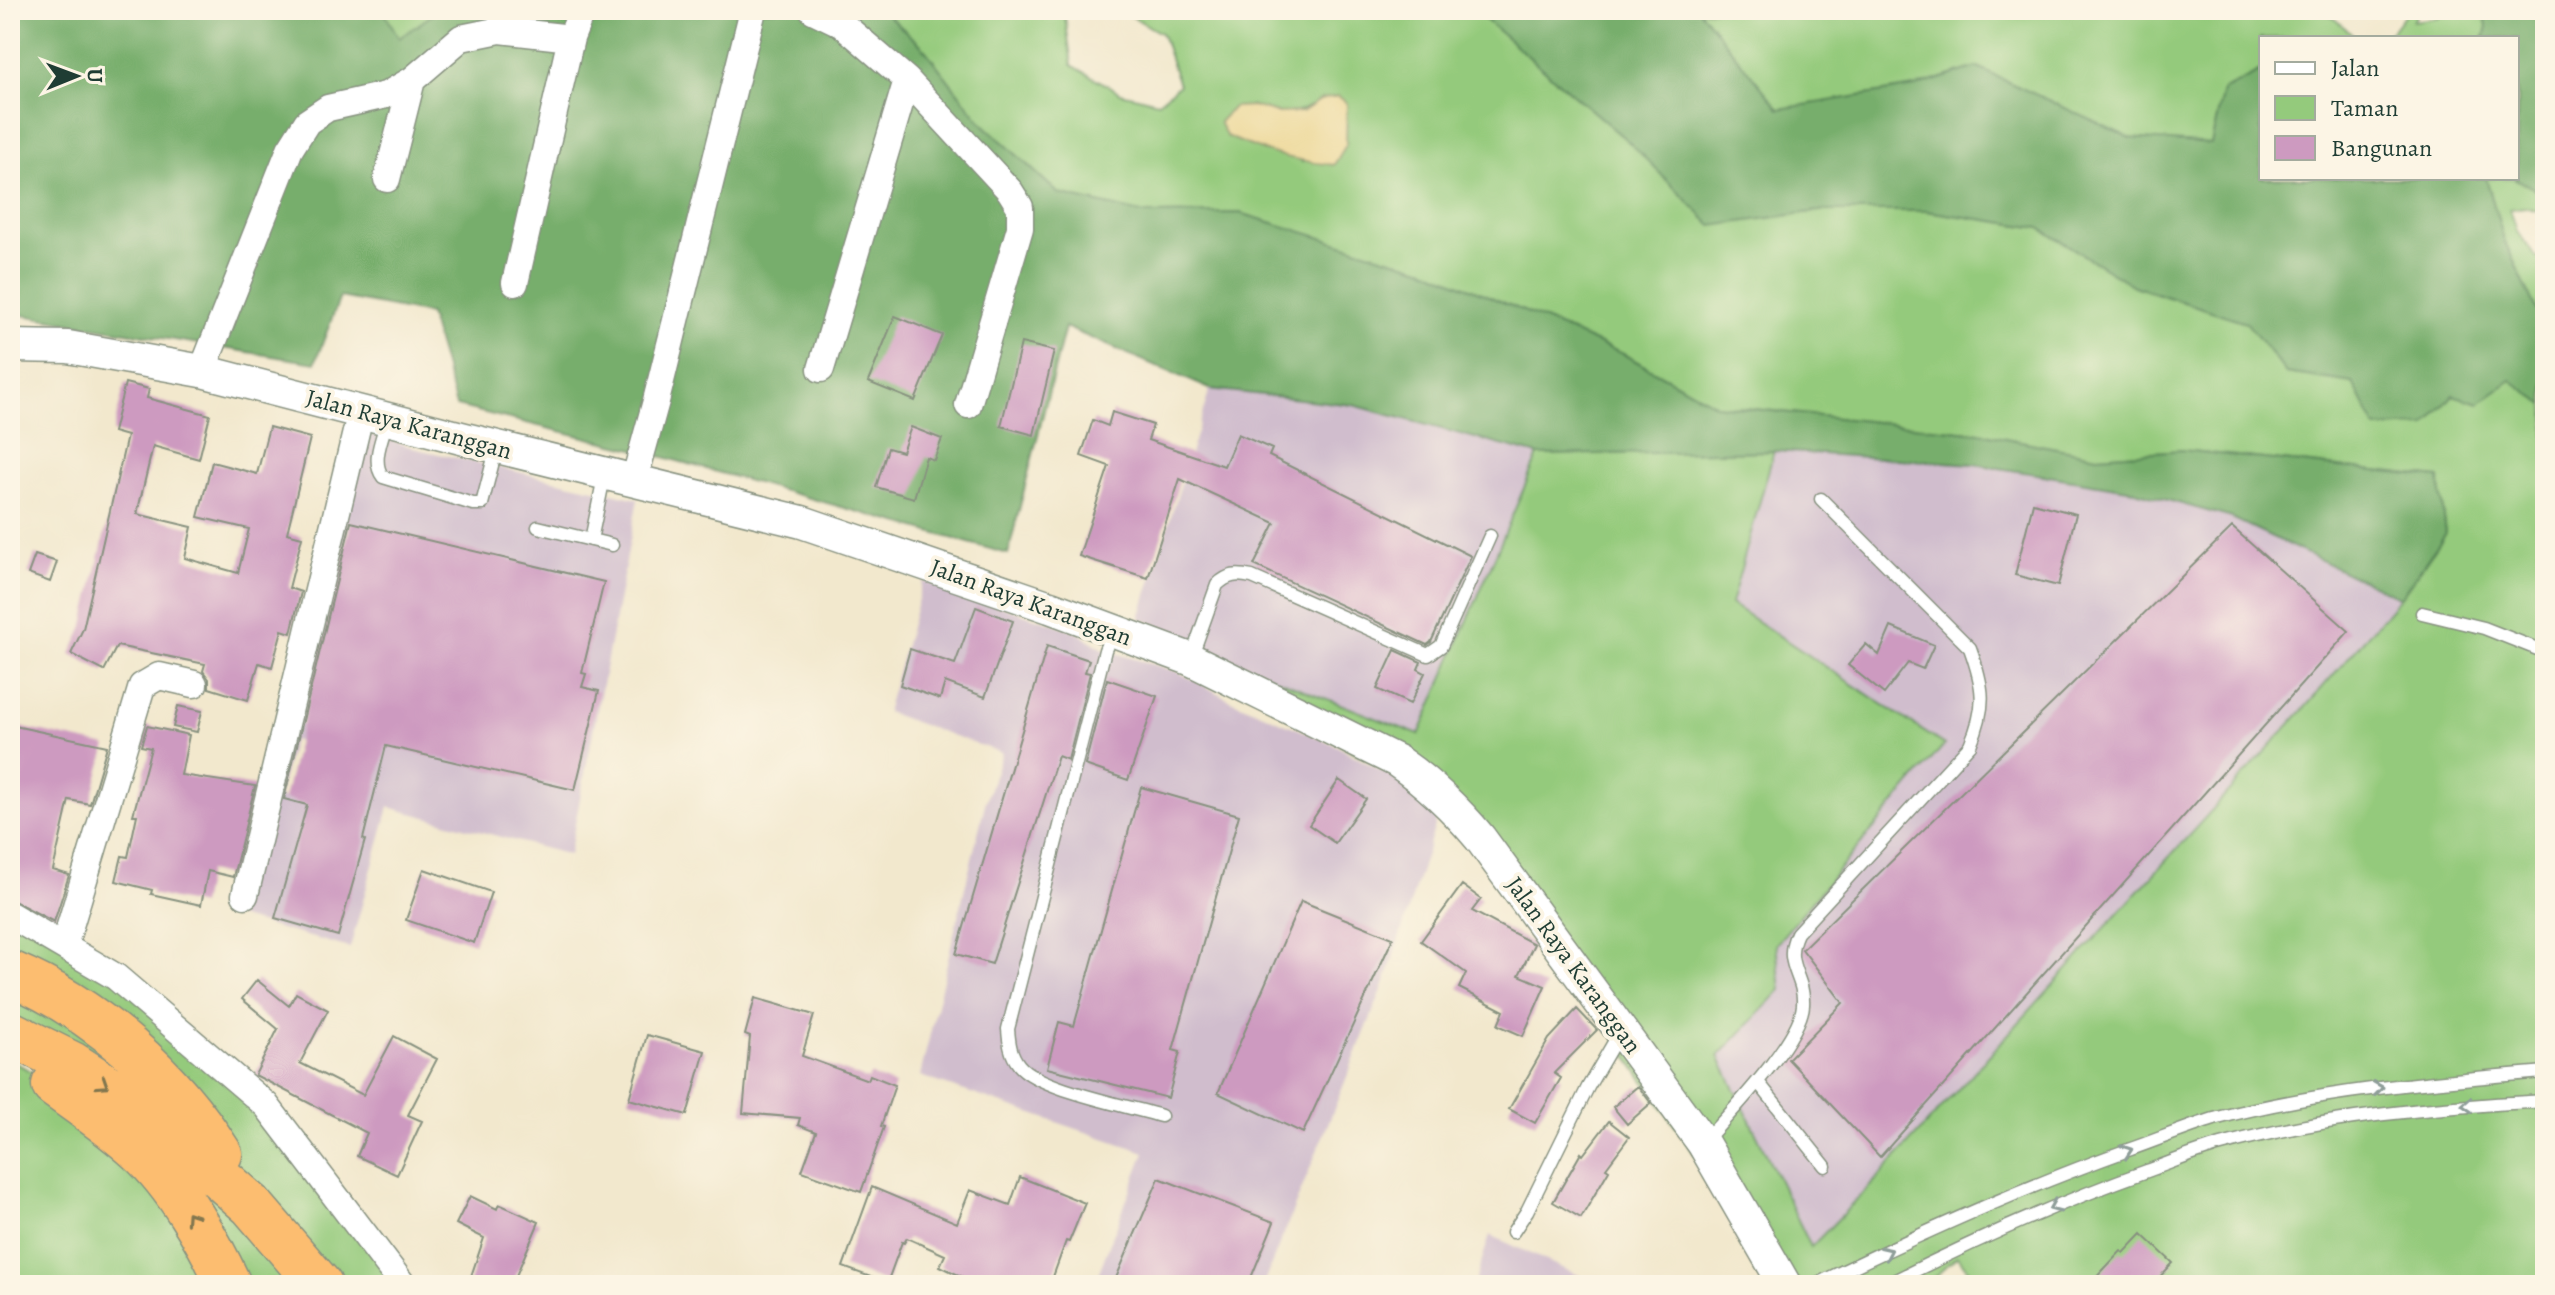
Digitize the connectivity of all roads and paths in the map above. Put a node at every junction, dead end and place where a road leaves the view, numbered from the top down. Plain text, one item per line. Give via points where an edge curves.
1 (582, 10) edge
2 (753, 10) edge
3 (813, 10) edge
4 (571, 38) junction
5 (412, 80) junction
6 (907, 80) junction
7 (387, 179) dead end
8 (515, 283) dead end
9 (10, 346) edge
10 (821, 369) dead end
11 (202, 371) junction
12 (968, 405) dead end
13 (374, 415) junction
14 (497, 447) junction
15 (619, 477) junction
16 (1821, 499) dead end
17 (538, 527) dead end
18 (1490, 536) dead end
19 (591, 540) junction
20 (612, 545) dead end
21 (2422, 613) dead end
22 (1113, 631) junction
23 (2545, 652) edge
24 (1190, 659) junction
25 (194, 684) dead end
26 (245, 895) dead end
27 (10, 915) edge
28 (64, 946) junction
29 (10, 973) edge
30 (1622, 1029) junction
31 (10, 1033) edge
32 (10, 1060) edge
33 (2545, 1072) edge
34 (1758, 1082) junction
35 (2545, 1101) edge
36 (1161, 1116) dead end
37 (1703, 1143) junction
38 (1825, 1166) dead end
39 (251, 1205) junction
40 (1938, 1229) junction
41 (1513, 1232) dead end
42 (1948, 1254) junction
43 (229, 1285) edge
44 (320, 1285) edge
45 (403, 1285) edge
46 (1785, 1285) edge
47 (1815, 1285) edge
48 (1886, 1285) edge

1 - 4 street
2 - 15 street via 660,386
3 - 6 street via 842,24
4 - 5 street via 500,30 461,38
4 - 8 street
5 - 7 street
5 - 11 street via 386,95 328,108 307,122 290,149
6 - 10 street
6 - 12 street via 1020,207 1020,228
9 - 11 street, Jalan Raya Karanggan via 68,347
11 - 13 street, Jalan Raya Karanggan
13 - 14 street, Jalan Raya Karanggan
13 - 14 lane via 383,477 473,504 482,504
13 - 26 street
14 - 15 street, Jalan Raya Karanggan
15 - 19 lane
15 - 22 street, Jalan Raya Karanggan via 802,522
16 - 34 lane via 1970,648 1982,680 1982,703 1970,745 1797,933 1790,954 1803,995 1801,1021
17 - 19 lane
18 - 24 lane via 1441,646 1428,655 1237,574 1217,585
19 - 20 lane
21 - 23 lane via 2484,628
22 - 24 street, Jalan Raya Karanggan
22 - 36 lane via 1008,1029 1009,1048 1018,1065 1036,1080
24 - 30 street, Jalan Raya Karanggan via 1397,761 1427,782 1480,838
25 - 28 street via 159,676 142,686
27 - 28 street
28 - 45 street via 116,977 266,1105
29 - 39 highway via 64,999 155,1072 200,1123
30 - 37 street, Jalan Raya Karanggan
30 - 41 lane
31 -> 39 highway via 72,1064 143,1110
43 -> 32 highway via 213,1250 141,1151 44,1078
40 -> 33 lane via 2075,1169 2213,1120 2326,1094
34 - 37 lane
34 - 38 lane
35 -> 42 lane via 2327,1121 2220,1145 2085,1194
37 - 46 street, Jalan Raya Karanggan
39 - 44 highway
40 - 42 lane
47 -> 40 lane
42 - 48 lane

